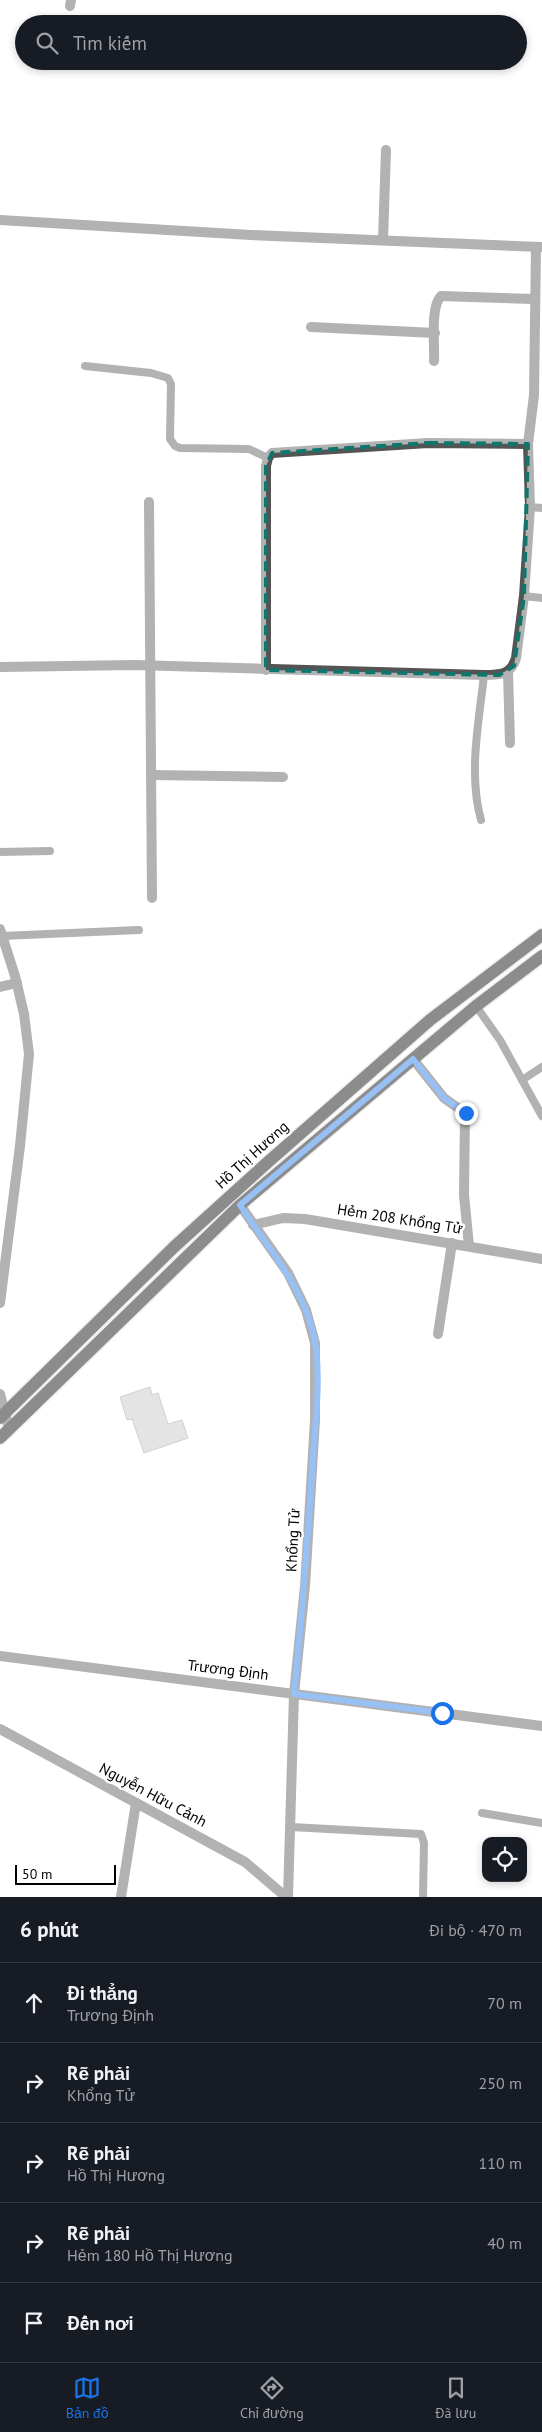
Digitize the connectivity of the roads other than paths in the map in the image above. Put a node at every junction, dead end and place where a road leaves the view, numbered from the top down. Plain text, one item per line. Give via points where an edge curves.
1 (386, 150) dead end
2 (0, 220) edge
3 (383, 240) junction
4 (539, 247) edge
5 (535, 299) junction
6 (311, 327) dead end
7 (435, 333) junction
8 (434, 361) dead end
9 (85, 366) dead end
10 (528, 444) junction
11 (268, 458) junction
12 (149, 502) dead end
13 (530, 507) junction
14 (542, 508) edge
15 (524, 596) junction
16 (542, 598) edge
17 (151, 665) junction
18 (0, 667) edge
19 (266, 670) junction
20 (508, 672) junction
21 (484, 675) junction
22 (510, 743) dead end
23 (151, 775) junction
24 (283, 777) dead end
25 (481, 820) dead end
26 (50, 851) dead end
27 (0, 852) edge
28 (152, 898) dead end
29 (138, 930) dead end
30 (1, 933) edge
31 (542, 935) edge
32 (542, 956) edge
33 (17, 983) junction
34 (0, 987) edge
35 (476, 1006) junction
36 (413, 1059) junction
37 (542, 1068) edge
38 (522, 1080) junction
39 (542, 1116) edge
40 (240, 1205) junction
41 (254, 1226) junction
42 (452, 1243) junction
43 (469, 1246) junction
44 (542, 1259) edge
45 (0, 1303) edge
46 (438, 1334) dead end
47 (0, 1394) edge
48 (2, 1416) edge
49 (9, 1428) junction
50 (0, 1438) edge
51 (0, 1656) edge
52 (294, 1694) junction
53 (542, 1726) edge
54 (0, 1729) edge
55 (136, 1803) junction
56 (482, 1813) dead end
57 (542, 1823) edge
58 (290, 1827) junction
59 (121, 1897) edge
60 (287, 1897) edge
61 (423, 1897) edge

1 - 3 street
2 - 3 street
3 - 4 street
4 - 5 street
5 - 7 street via 441,296 437,300
5 - 10 street via 534,395
6 - 7 street
7 - 8 street
9 - 11 lane via 151,373 168,378 171,384 170,440 175,446 249,449
10 - 11 street via 428,443 313,449 272,453
10 - 13 street
11 - 19 street
12 - 17 street
13 - 14 lane
13 - 15 street
15 - 16 lane
15 - 20 street via 516,658
17 - 18 street
17 - 19 street
17 - 23 street
19 - 21 street
20 - 21 street
20 - 22 street
21 - 25 lane via 475,769 476,803
23 - 24 street
23 - 28 street
26 - 27 lane
29 - 30 lane
30 - 33 street
31 - 48 main road, Hồ Thị Hương via 430,1020 261,1168 174,1247
32 - 35 main road, Hồ Thị Hương
33 - 34 street
33 - 45 street via 29,1054
35 - 36 main road, Hồ Thị Hương
35 - 38 lane
36 - 40 main road, Hồ Thị Hương
36 - 43 street via 444,1098 466,1113 464,1195
37 - 38 lane
38 - 39 lane
40 - 41 street, Khổng Tử
40 - 49 main road, Hồ Thị Hương
41 - 42 street, Hẻm 208 Khổng Tử via 283,1218 305,1219
41 - 52 street, Khổng Tử via 298,1292 315,1343 315,1420 305,1586
42 - 43 street, Hẻm 208 Khổng Tử
42 - 46 street
43 - 44 street, Hẻm 208 Khổng Tử
47 - 48 street
48 - 49 street
49 - 50 main road, Hồ Thị Hương
51 - 52 street, Trương Định
52 - 53 street, Trương Định
52 - 58 street, Khổng Tử
54 - 55 street, Nguyễn Hữu Cảnh
55 - 59 street
55 - 60 street, Nguyễn Hữu Cảnh via 245,1862
56 - 57 lane
58 - 60 street, Khổng Tử
58 - 61 lane via 421,1834 424,1843

